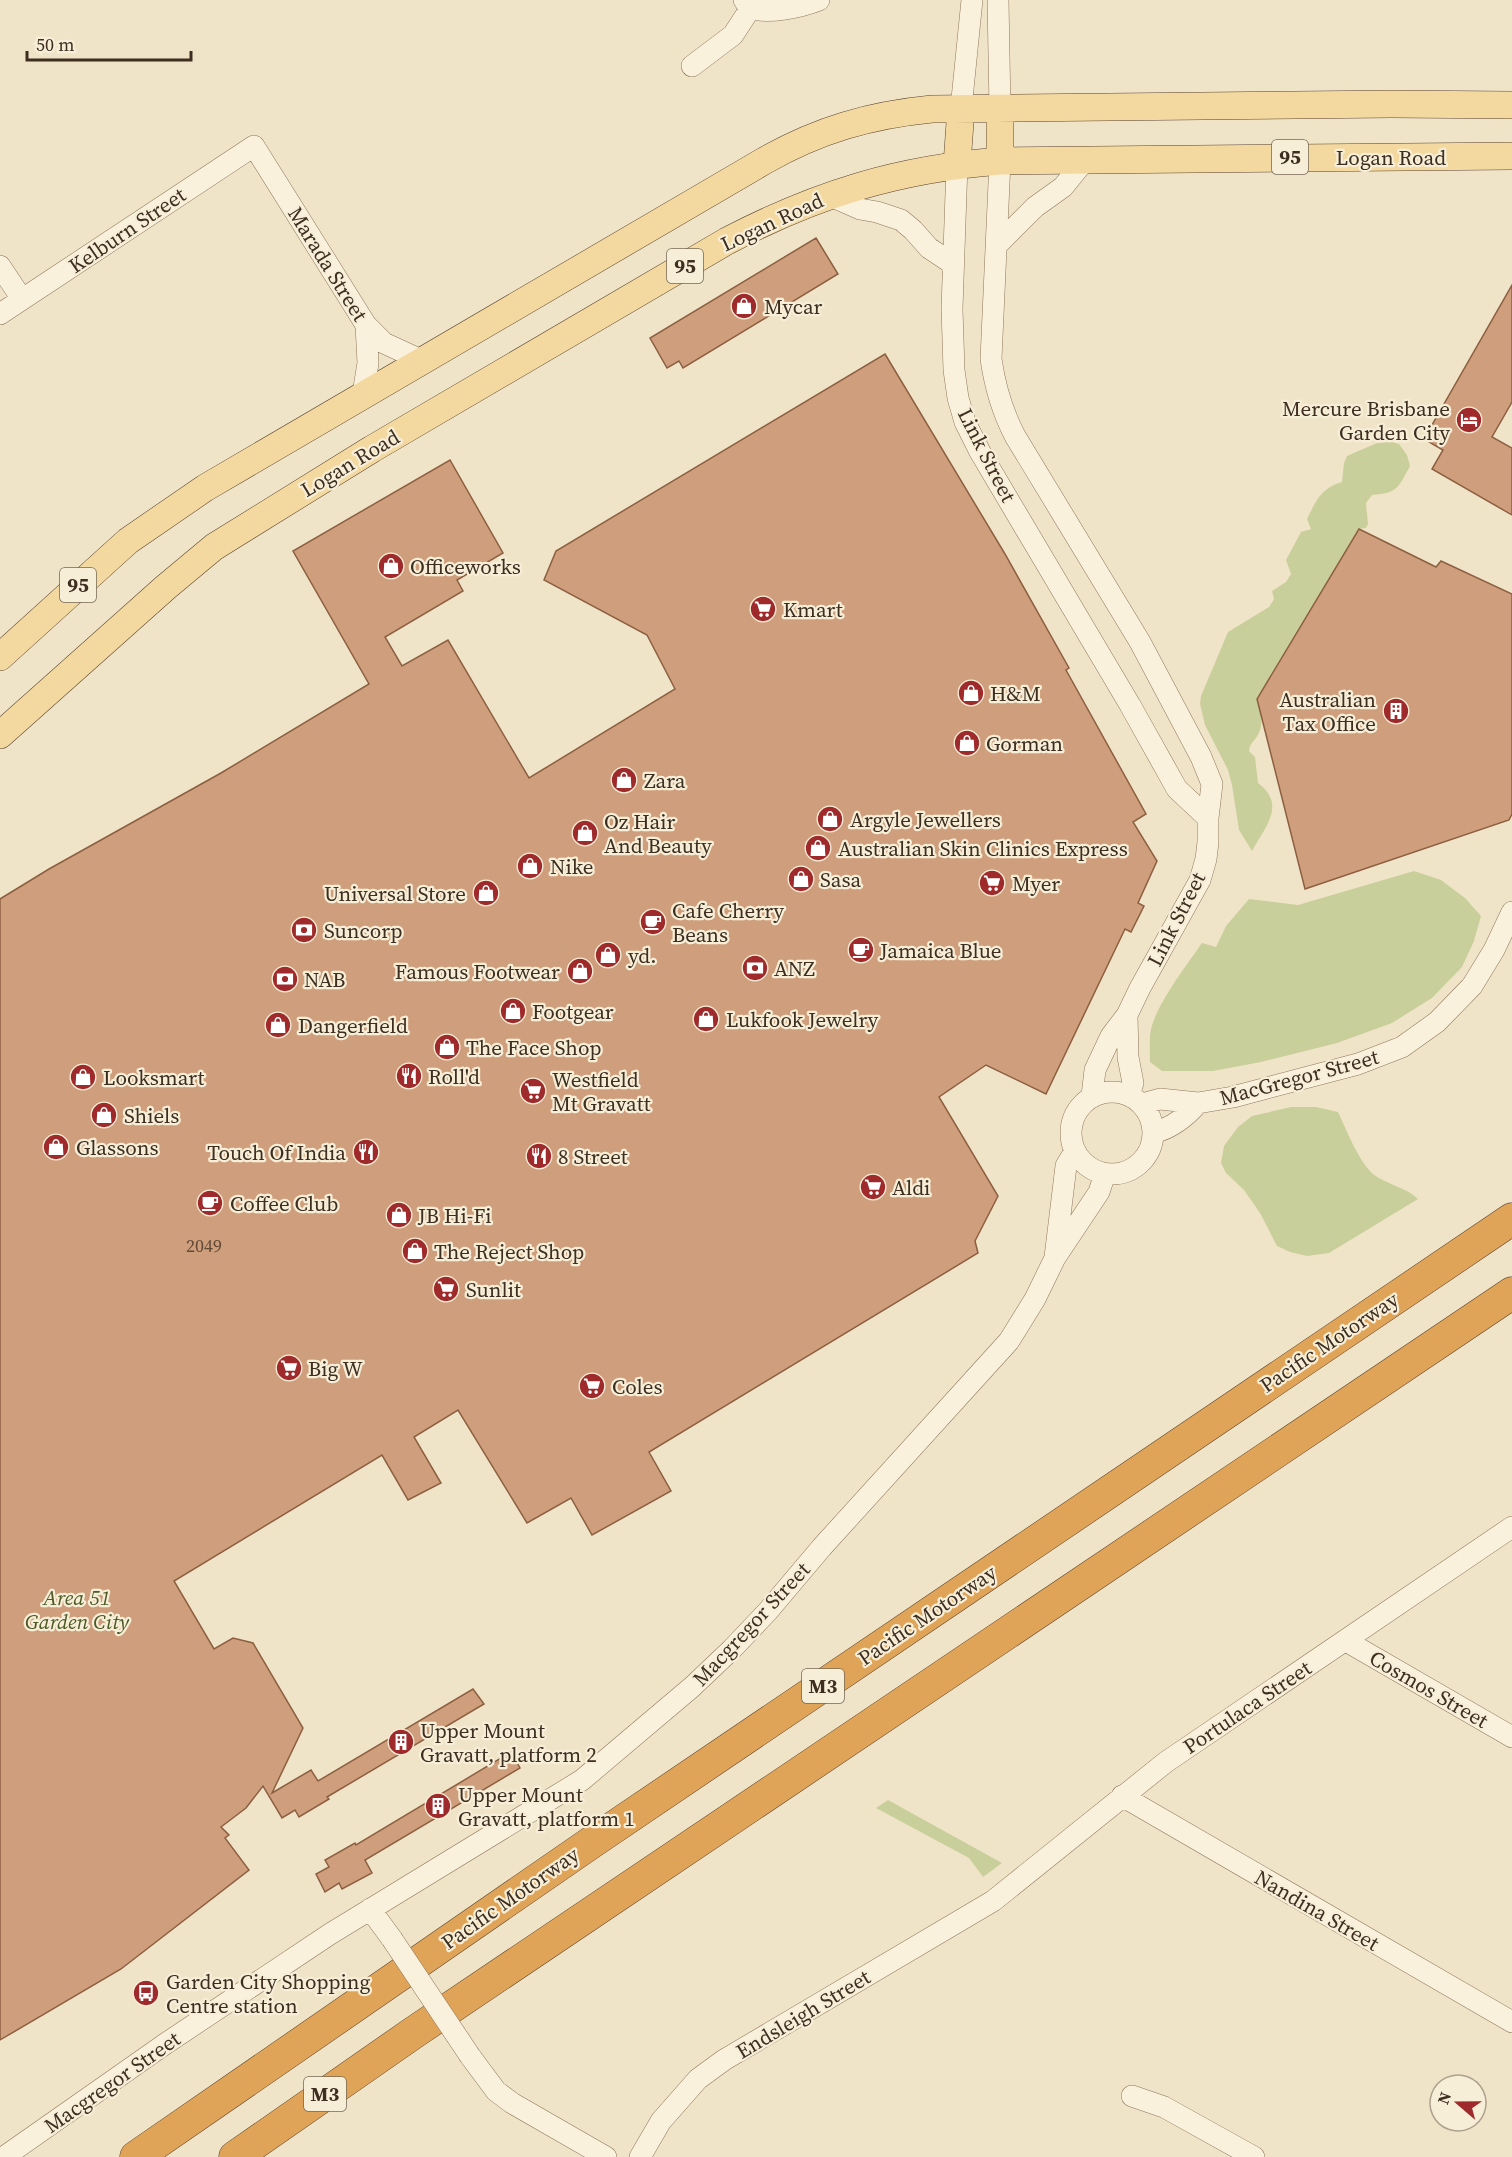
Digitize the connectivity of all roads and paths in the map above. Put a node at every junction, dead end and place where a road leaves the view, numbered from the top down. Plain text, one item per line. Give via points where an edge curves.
1 (819, 0) edge
2 (972, 0) edge
3 (998, 0) edge
4 (747, 4) edge
5 (692, 66) dead end
6 (1512, 105) edge
7 (961, 109) junction
8 (999, 109) junction
9 (254, 146) joint
10 (1512, 156) edge
11 (1085, 160) junction
12 (1000, 161) junction
13 (957, 164) junction
14 (828, 195) junction
15 (997, 245) junction
16 (953, 264) junction
17 (0, 266) edge
18 (22, 300) junction
19 (0, 314) edge
20 (366, 325) junction
21 (423, 361) junction
22 (363, 394) junction
23 (0, 657) edge
24 (0, 735) edge
25 (1208, 818) junction
26 (1512, 912) edge
27 (1127, 1015) junction
28 (1092, 1096) junction
29 (1135, 1100) junction
30 (1198, 1103) junction
31 (1153, 1132) junction
32 (1075, 1151) junction
33 (1106, 1174) junction
34 (1512, 1219) edge
35 (1055, 1258) junction
36 (1512, 1293) edge
37 (1512, 1527) edge
38 (1346, 1641) junction
39 (1512, 1737) edge
40 (1122, 1796) junction
41 (993, 1901) joint
42 (370, 1909) junction
43 (1512, 2022) edge
44 (1132, 2096) dead end
45 (1244, 2155) edge
46 (4, 2157) edge
47 (136, 2157) edge
48 (235, 2157) edge
49 (606, 2157) edge
50 (640, 2157) edge

1 - 4 street via 760,11
2 - 7 street, Link Street
3 - 8 street, Link Street
4 - 5 street via 733,35
6 - 8 main road, 95
7 - 8 main road, 95
7 - 13 main road, Link Street
7 - 21 main road, 95 via 911,111 816,134
8 - 12 main road, Link Street
9 - 18 street, Kelburn Street
9 - 20 street, Marada Street
10 - 11 main road, Logan Road / 95
11 - 12 main road, Logan Road / 95
11 - 15 street via 1063,187 1035,207
12 - 13 main road, Logan Road / 95
12 - 15 street, Link Street
13 - 14 main road, Logan Road / 95 via 897,175
13 - 16 street, Link Street
14 - 16 street via 901,220 929,248
14 - 24 main road, Logan Road / 95 via 727,241 372,449 214,547
15 - 25 street, Link Street via 991,358 1004,414 1140,642 1201,757 1212,784
16 - 25 street, Link Street via 954,370 965,422 1177,789
17 - 18 street
18 - 19 street, Kelburn Street
20 - 21 street, Marada Street via 384,343
20 - 22 street via 368,363
21 - 22 main road, 95
22 - 23 main road, 95 via 161,517 101,564
25 - 27 street, Link Street via 1208,842 1200,880
26 - 30 street, MacGregor Street via 1472,986 1437,1022 1402,1047 1358,1065
27 - 28 street, Link Street via 1111,1036 1095,1070
27 - 29 street, Link Street
28 - 29 street via 1117,1092
28 - 32 street via 1075,1114 1071,1126
29 - 30 street, MacGregor Street
29 - 31 street via 1152,1122
30 - 31 street, MacGregor Street via 1188,1115 1164,1130
31 - 33 street via 1152,1143 1140,1163 1118,1174
32 - 33 street via 1082,1162
32 - 35 street, Macgregor Street via 1066,1167
33 - 35 street, Macgregor Street via 1099,1192
34 - 47 highway, Pacific Motorway / M3 via 592,1842
35 - 42 street, Macgregor Street via 1009,1341 768,1611 700,1679 582,1780
36 - 48 highway, M3
37 - 38 street, Portulaca Street
38 - 39 street, Cosmos Street
38 - 40 street, Portulaca Street
40 - 41 street, Portulaca Street
40 - 43 street, Nandina Street
41 - 50 street, Endsleigh Street via 724,2060 698,2079 661,2121
42 - 46 street, Macgregor Street via 165,2044
42 - 49 street, bridge via 496,2091
44 - 45 street via 1164,2107

